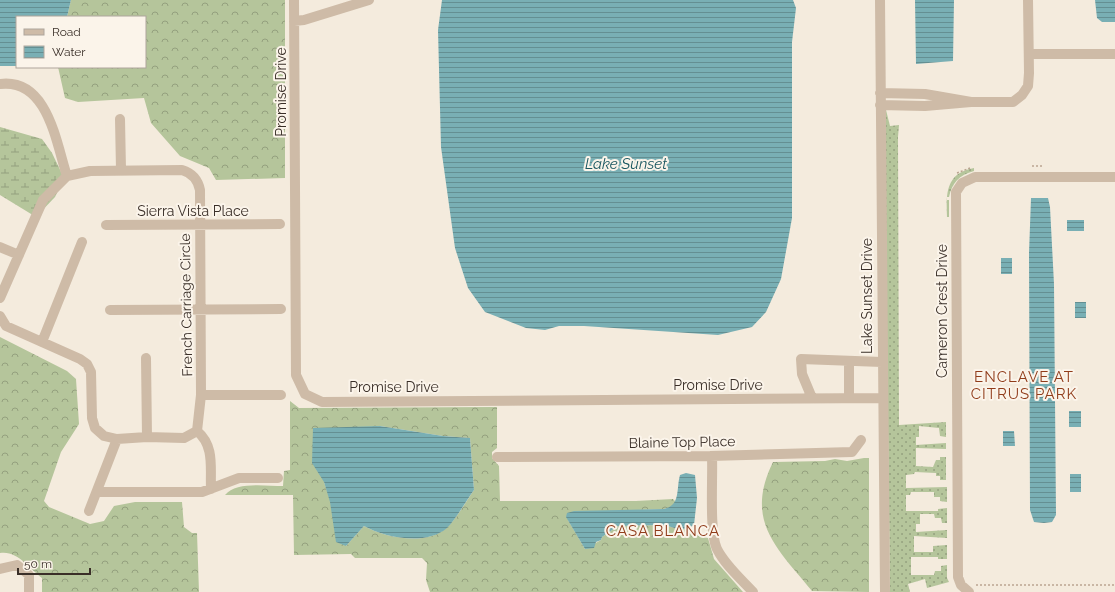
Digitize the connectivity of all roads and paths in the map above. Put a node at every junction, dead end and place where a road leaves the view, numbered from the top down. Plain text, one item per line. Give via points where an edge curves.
1 (294, 0) edge
2 (369, 0) edge
3 (880, 0) edge
4 (1028, 0) edge
5 (294, 21) junction
6 (1029, 54) junction
7 (1115, 54) edge
8 (0, 84) edge
9 (880, 93) junction
10 (971, 102) junction
11 (880, 106) junction
12 (120, 119) dead end
13 (121, 170) junction
14 (67, 176) junction
15 (1115, 177) edge
16 (280, 224) dead end
17 (106, 225) dead end
18 (199, 225) junction
19 (82, 242) dead end
20 (0, 247) edge
21 (19, 255) junction
22 (0, 298) edge
23 (200, 309) junction
24 (281, 309) dead end
25 (110, 310) dead end
26 (0, 316) edge
27 (42, 342) junction
28 (146, 358) dead end
29 (848, 361) junction
30 (882, 362) junction
31 (201, 395) junction
32 (282, 395) dead end
33 (812, 398) junction
34 (849, 398) junction
35 (882, 398) junction
36 (197, 431) junction
37 (147, 437) junction
38 (117, 439) junction
39 (861, 440) dead end
40 (712, 456) junction
41 (497, 457) dead end
42 (278, 478) dead end
43 (211, 489) junction
44 (98, 492) junction
45 (89, 511) dead end
46 (0, 569) edge
47 (971, 581) dead end
48 (1115, 585) edge
49 (30, 592) edge
50 (753, 592) edge
51 (885, 592) edge
52 (969, 592) edge

1 - 5 street, Promise Drive
2 - 5 street
3 - 9 street, Lake Sunset Drive
4 - 6 street
5 - 33 street, Promise Drive via 296,375 305,394 322,402
6 - 7 street
6 - 10 street via 1028,86 1022,95 1013,102
8 - 14 street via 21,86 36,96 45,108
9 - 10 street via 925,94
9 - 11 street, Lake Sunset Drive
10 - 11 street
11 - 30 street, Lake Sunset Drive
12 - 13 street
13 - 14 street, French Carriage Circle via 90,171
13 - 18 street, French Carriage Circle via 188,172 198,183
14 - 21 street via 43,200
15 - 52 street, Cameron Crest Drive via 975,177 962,183 956,192 958,577 961,585
16 - 18 street, Sierra Vista Place
17 - 18 street, Sierra Vista Place
18 - 23 street, French Carriage Circle
19 - 27 street
20 - 21 street
21 - 22 street
23 - 24 street
23 - 25 street
23 - 31 street, French Carriage Circle
26 - 27 street via 6,326
27 - 38 street via 87,364 91,372 92,418 95,428 104,436
28 - 37 street
29 - 30 street
29 - 33 street via 801,359 802,374
29 - 34 street
30 - 35 street, Lake Sunset Drive
31 - 32 street
31 - 36 street, French Carriage Circle
33 - 34 street, Promise Drive
34 - 35 street, Promise Drive
35 - 51 street, Lake Sunset Drive
36 - 37 street via 184,438
36 - 43 street via 210,447
37 - 38 street
38 - 44 street
39 - 40 street, Blaine Top Place via 852,452
40 - 41 street, Blaine Top Place
40 - 50 street via 713,533 717,548
42 - 43 street via 239,478
43 - 44 street via 191,492
44 - 45 street
46 - 49 street via 17,565 29,575
47 - 48 path via 976,585

